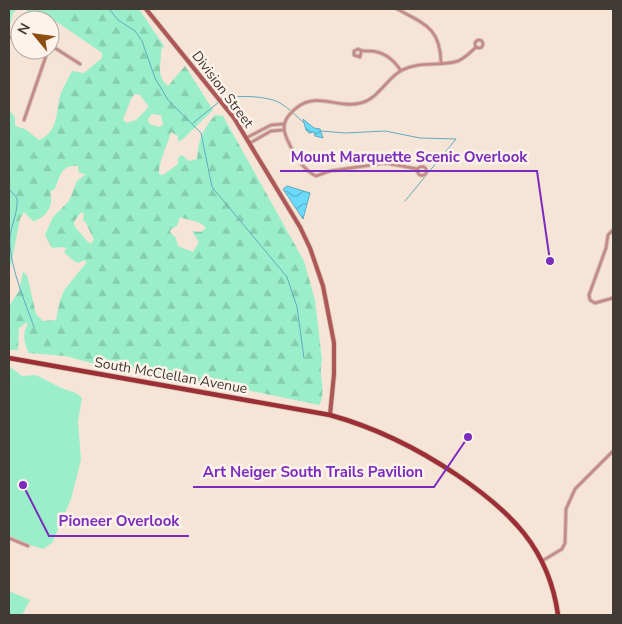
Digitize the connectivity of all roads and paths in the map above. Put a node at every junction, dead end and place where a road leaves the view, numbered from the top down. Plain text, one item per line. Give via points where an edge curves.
1 (146, 9) edge
2 (397, 9) edge
3 (476, 47) dead end
4 (60, 51) edge
5 (361, 52) dead end
6 (45, 60) edge
7 (441, 62) junction
8 (80, 64) dead end
9 (401, 71) junction
10 (24, 120) dead end
11 (284, 124) junction
12 (283, 130) junction
13 (246, 138) junction
14 (250, 143) junction
15 (418, 169) dead end
16 (613, 230) edge
17 (613, 298) edge
18 (9, 358) edge
19 (330, 415) junction
20 (613, 451) edge
21 (9, 538) edge
22 (28, 546) dead end
23 (542, 561) junction
24 (558, 615) edge

1 - 13 street, Division Street via 225,106
2 - 7 street via 435,33 440,44
3 - 7 street via 458,61
4 - 8 street
5 - 9 street via 381,53 396,62
6 - 10 street
7 - 9 street via 423,63
9 - 11 street via 368,100 352,104 314,99 298,107
11 - 12 street
11 - 13 street via 271,125
12 - 14 street via 271,131
12 - 15 street via 306,171 316,176 385,163
13 - 14 street, Division Street
14 - 19 street, Division Street via 300,227 319,273 334,343
16 - 17 street via 608,235 589,295 595,303
18 - 19 main road, South McClellan Avenue
19 - 23 main road, South McClellan Avenue via 395,438 471,485 514,520
20 - 23 street via 581,481 568,504 564,520 565,543 562,549
21 - 22 street
23 - 24 main road, South McClellan Avenue

